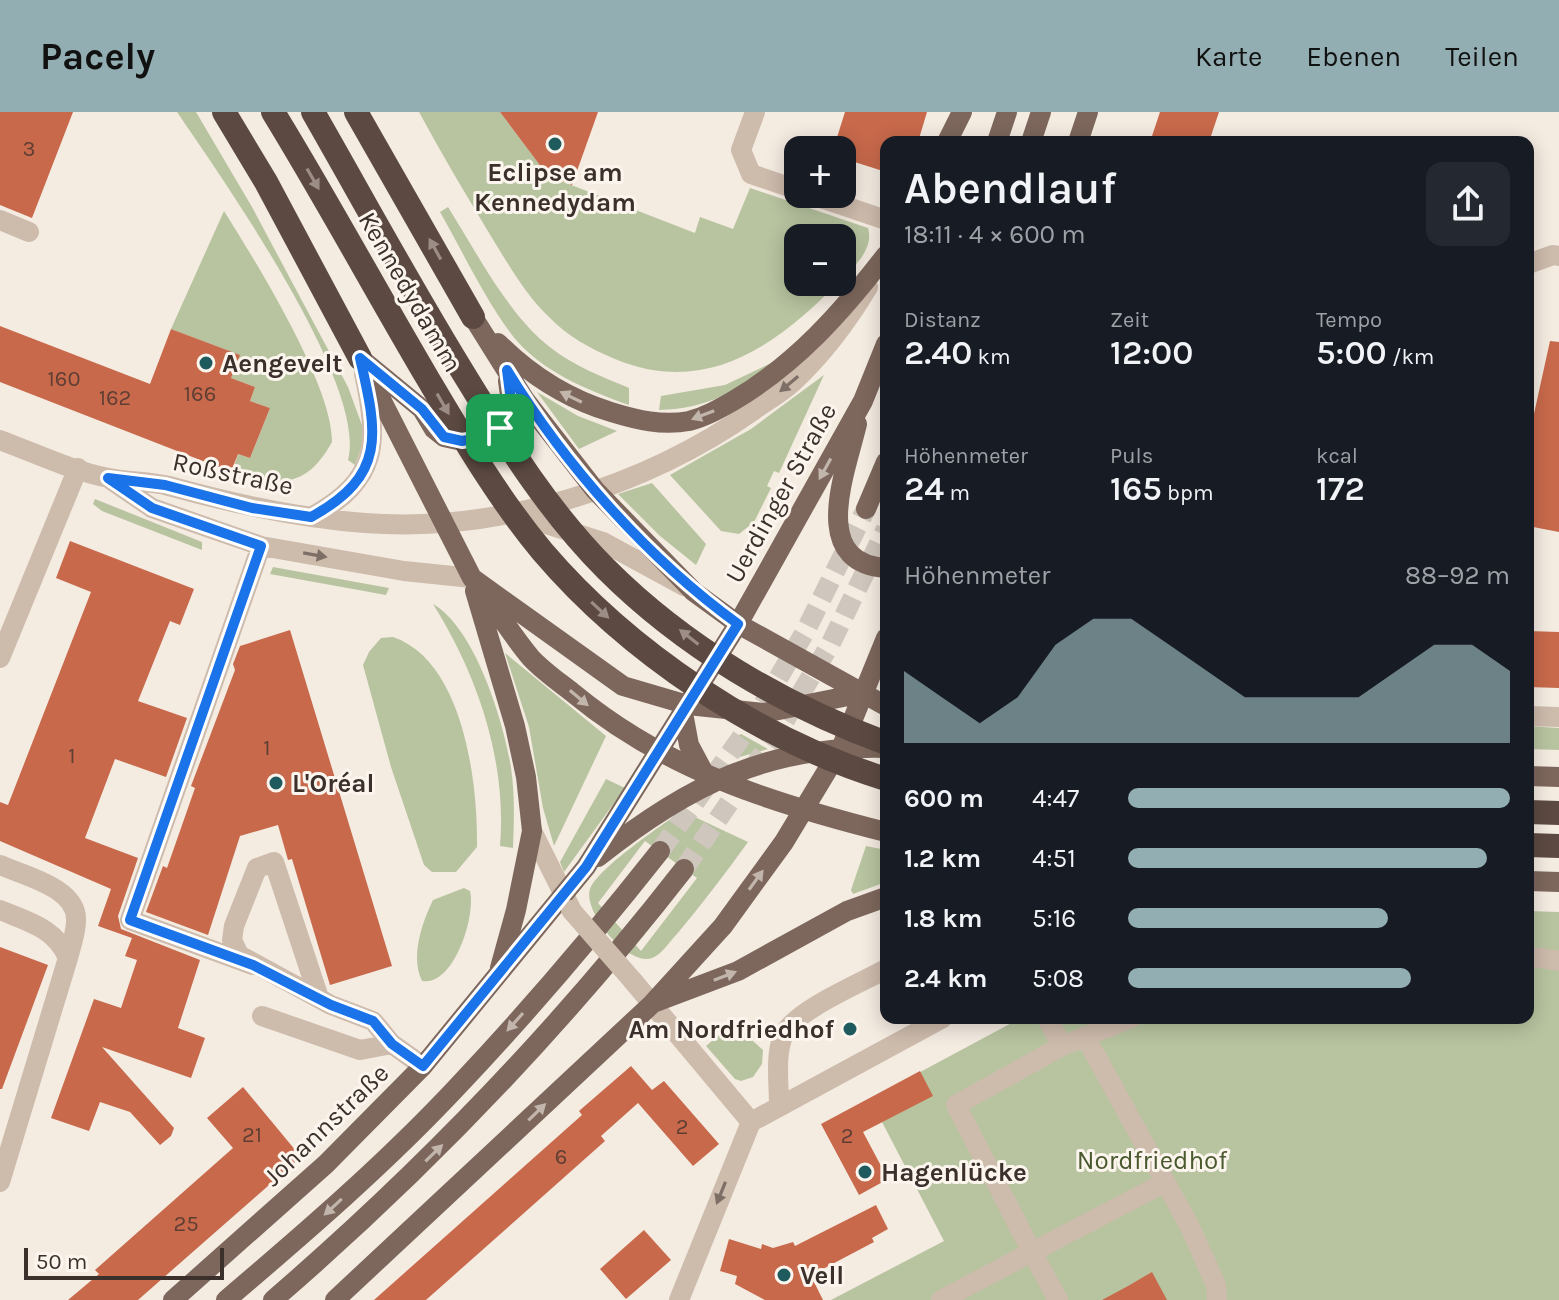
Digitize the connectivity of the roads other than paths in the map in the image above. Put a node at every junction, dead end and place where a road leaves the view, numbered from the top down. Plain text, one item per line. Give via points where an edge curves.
1 (224, 112) edge
2 (273, 112) edge
3 (313, 112) edge
4 (356, 112) edge
5 (755, 112) edge
6 (965, 112) edge
7 (1007, 112) edge
8 (1041, 112) edge
9 (1088, 112) edge
10 (951, 136) edge
11 (959, 136) edge
12 (999, 136) edge
13 (1033, 136) edge
14 (1080, 136) edge
15 (784, 185) edge
16 (850, 208) edge
17 (880, 218) edge
18 (0, 220) edge
19 (29, 232) dead end
20 (1559, 256) edge
21 (1534, 262) edge
22 (880, 264) edge
23 (880, 266) edge
24 (473, 317) junction
25 (360, 358) junction
26 (880, 359) edge
27 (507, 370) junction
28 (863, 401) junction
29 (0, 440) edge
30 (78, 468) junction
31 (880, 476) edge
32 (108, 478) junction
33 (595, 490) junction
34 (866, 509) tunnel mouth
35 (511, 513) junction
36 (311, 517) junction
37 (443, 521) junction
38 (261, 546) junction
39 (880, 567) edge
40 (472, 578) junction
41 (694, 592) junction
42 (738, 624) junction
43 (880, 652) edge
44 (0, 658) edge
45 (863, 693) junction
46 (880, 703) edge
47 (686, 709) junction
48 (1534, 716) edge
49 (1559, 717) edge
50 (880, 742) edge
51 (880, 745) edge
52 (842, 746) junction
53 (657, 753) junction
54 (1534, 776) edge
55 (710, 777) junction
56 (880, 777) edge
57 (1559, 777) edge
58 (803, 810) junction
59 (1534, 812) edge
60 (1559, 813) edge
61 (880, 830) edge
62 (532, 831) junction
63 (1534, 845) edge
64 (1559, 846) edge
65 (660, 851) tunnel mouth
66 (0, 865) edge
67 (586, 867) junction
68 (684, 869) tunnel mouth
69 (1534, 881) edge
70 (1559, 882) edge
71 (880, 899) edge
72 (567, 904) junction
73 (0, 910) edge
74 (1534, 957) edge
75 (68, 958) junction
76 (1559, 961) edge
77 (253, 965) junction
78 (499, 972) junction
79 (880, 972) edge
80 (319, 998) junction
81 (652, 1004) junction
82 (262, 1016) dead end
83 (932, 1024) edge
84 (1050, 1024) edge
85 (1116, 1024) edge
86 (1085, 1036) junction
87 (392, 1044) junction
88 (1062, 1046) junction
89 (423, 1066) junction
90 (779, 1105) junction
91 (751, 1122) junction
92 (0, 1182) edge
93 (1164, 1183) junction
94 (1032, 1252) junction
95 (173, 1300) edge
96 (226, 1300) edge
97 (273, 1300) edge
98 (335, 1300) edge
99 (679, 1300) edge
100 (941, 1300) edge
101 (1058, 1300) edge
102 (1217, 1300) edge

1 - 25 highway
2 -> 56 highway, Kennedydamm, bridge via 466,444 542,551 632,638 687,680 825,756
50 -> 3 highway, Kennedydamm, bridge via 777,695 698,645 607,569 556,512 503,438
24 -> 4 highway, Kennedydamm
5 - 15 street via 741,150 751,174
6 - 10 main road
6 - 11 main road
7 - 12 main road
8 - 13 main road
9 - 14 main road
16 - 17 street
18 - 19 street
20 - 21 street
22 -> 24 main road via 840,315 798,355 743,395 687,421 645,422 560,392
23 -> 33 street, Uerdinger Straße via 842,331 792,383 694,448
24 - 27 main road, Kennedydamm
25 - 27 main road via 422,409 444,437 462,441 491,436 512,409
25 - 36 street via 371,405 372,455 343,496
25 - 37 main road
26 - 28 main road, Uerdinger Straße
27 - 33 main road, Kennedydamm
28 - 39 main road via 837,519 848,553
28 -> 42 main road, Uerdinger Straße
29 - 30 street, Roßstraße
30 - 32 street, Roßstraße
30 - 44 street
31 - 34 main road
32 - 36 street, Roßstraße
32 - 38 street, Roßstraße via 152,508
33 - 35 street, Uerdinger Straße
33 - 41 main road, Kennedydamm
35 - 37 street, Roßstraße
35 - 41 street via 603,542
36 - 37 street, Roßstraße via 367,523
37 - 40 main road
38 -> 40 street, Roßstraße
38 - 77 street via 130,920
40 - 47 main road via 623,686
40 -> 53 main road via 532,659 605,719
40 - 62 main road, Johannstraße via 515,726
41 - 42 main road, Kennedydamm
42 - 45 main road, Kennedydamm
42 - 47 main road, Uerdinger Straße
43 - 45 main road
45 - 46 main road, Kennedydamm
45 - 47 main road via 764,713
45 - 52 main road
47 - 53 main road, Johannstraße
47 - 55 main road via 689,745
48 - 49 street
51 - 52 main road, Johannstraße
52 - 55 main road, Johannstraße
52 - 58 main road
53 - 55 main road
53 - 67 main road, Johannstraße
54 - 57 main road
55 - 58 main road
55 - 67 main road, Johannstraße
58 - 61 main road
81 -> 58 main road via 723,926
59 - 60 highway
62 - 72 street, Johannstraße
62 - 78 main road, Johannstraße
63 - 64 highway
65 -> 96 main road via 458,1086
66 - 75 street via 65,895 73,904 77,920
67 - 72 main road, Johannstraße
97 -> 68 main road via 477,1111 628,941
69 - 70 main road
81 -> 71 main road via 738,971 847,911
72 - 78 main road, Johannstraße
72 - 81 street, Johannstraße, bridge
73 - 75 street via 51,932
74 - 76 street
75 - 92 street
77 - 80 street
77 - 80 street via 239,955 232,940 234,926 257,868 274,862
78 - 89 main road, Johannstraße
79 - 90 street via 784,1032
80 - 87 street via 373,1021
81 - 91 street, Johannstraße
98 -> 81 main road
82 - 87 street via 360,1050
83 - 90 street
84 - 88 street
85 - 86 street
86 - 88 street
86 - 93 street
87 - 89 street
88 - 94 street via 956,1105
89 - 95 main road, Johannstraße via 326,1164
90 - 91 street
91 -> 99 street
93 - 94 street
93 - 102 street via 1190,1227 1216,1285
94 - 100 street
94 - 101 street

